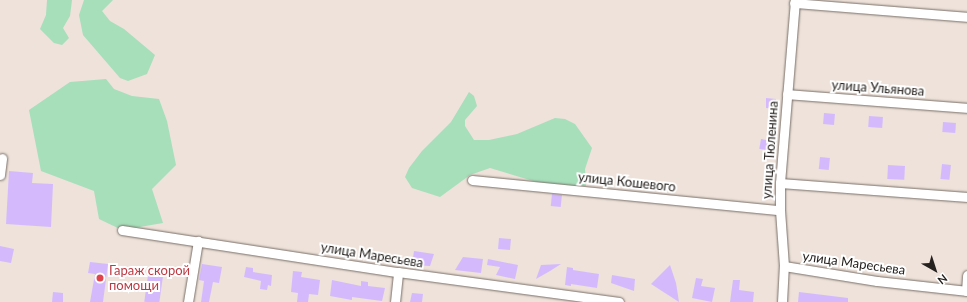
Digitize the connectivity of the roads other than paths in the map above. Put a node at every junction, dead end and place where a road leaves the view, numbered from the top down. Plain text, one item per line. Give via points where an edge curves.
1 (795, 2) edge
2 (967, 17) edge
3 (787, 94) junction
4 (967, 108) edge
5 (2, 158) dead end
6 (0, 175) edge
7 (472, 180) dead end
8 (780, 182) junction
9 (967, 197) edge
10 (780, 210) junction
11 (122, 230) dead end
12 (198, 241) junction
13 (784, 266) junction
14 (398, 272) junction
15 (967, 275) edge
16 (967, 291) edge
17 (188, 302) edge
18 (395, 302) edge
19 (619, 302) edge
20 (782, 302) edge

1 - 2 street
1 - 3 street, улица Тюленина
3 - 4 street, улица Ульянова
3 - 8 street, улица Тюленина
5 - 6 street
7 - 10 street, улица Кошевого
8 - 9 street
8 - 10 street, улица Тюленина
10 - 13 street, улица Тюленина
11 - 12 street, улица Маресьева
12 - 14 street, улица Маресьева
12 - 17 street
13 - 16 street, улица Маресьева via 877,281
13 - 20 street, улица Тюленина
14 - 18 street
14 - 19 street, улица Маресьева
15 - 16 street

